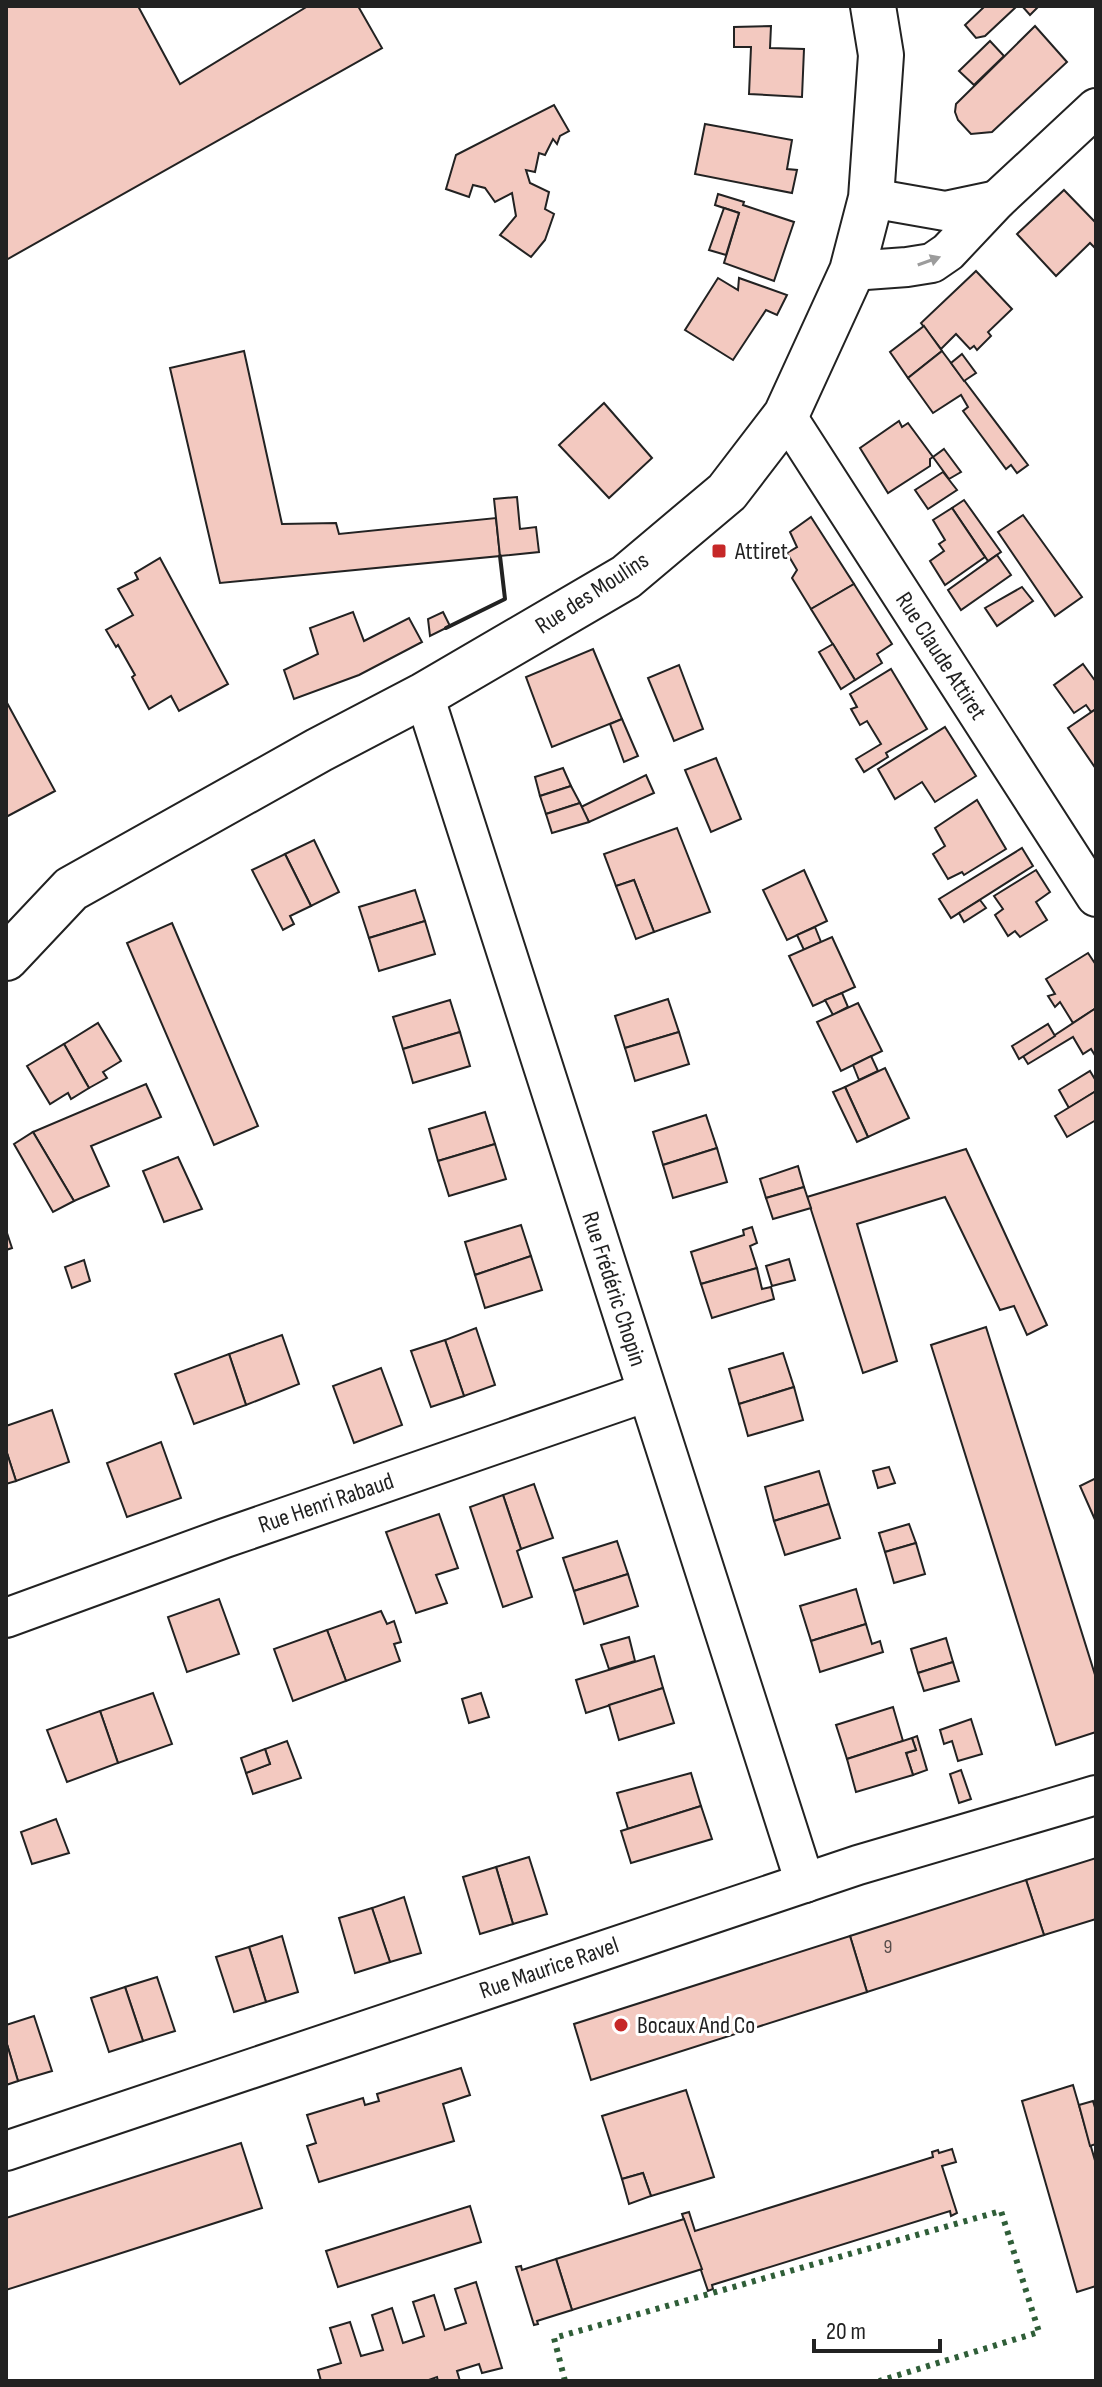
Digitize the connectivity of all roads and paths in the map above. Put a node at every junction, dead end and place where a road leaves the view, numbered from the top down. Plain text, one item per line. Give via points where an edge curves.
1 (873, 6) edge
2 (1096, 108) edge
3 (871, 198) junction
4 (997, 200) junction
5 (852, 271) junction
6 (786, 415) junction
7 (424, 695) junction
8 (1092, 879) edge
9 (6, 958) edge
10 (647, 1392) junction
11 (6, 1618) edge
12 (1096, 1795) edge
13 (805, 1883) junction
14 (6, 2151) edge

1 - 3 street, Rue des Moulins via 881,55
2 - 4 street
3 - 4 street via 945,211
3 - 5 street, Rue des Moulins
5 -> 4 street via 932,263
5 - 6 street, Rue des Moulins
6 - 7 street, Rue des Moulins via 727,492 626,577
6 - 8 street, Rue Claude Attiret
7 - 9 street, Rue des Moulins via 71,889
7 - 10 street, Rue Frédéric Chopin
10 - 11 street, Rue Henri Rabaud
10 - 13 street, Rue Frédéric Chopin
12 - 13 street, Rue Maurice Ravel
13 - 14 street, Rue Maurice Ravel

